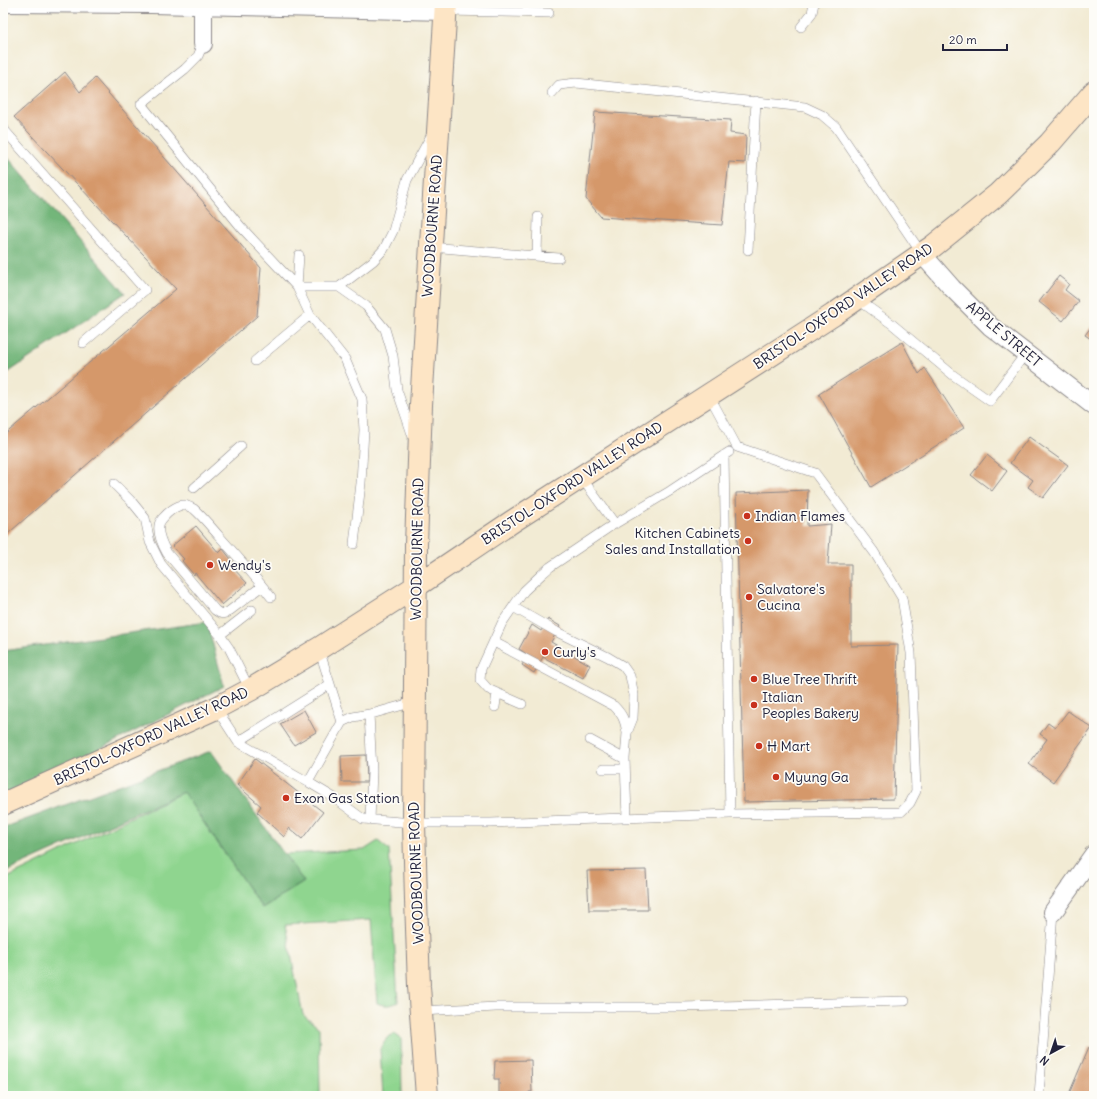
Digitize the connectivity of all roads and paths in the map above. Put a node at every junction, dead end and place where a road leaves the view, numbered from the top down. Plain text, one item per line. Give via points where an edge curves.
1 (3, 3) edge
2 (814, 3) edge
3 (203, 5) junction
4 (445, 7) edge
5 (549, 13) dead end
6 (801, 27) dead end
7 (203, 44) joint
8 (552, 92) dead end
9 (1094, 92) edge
10 (756, 101) junction
11 (438, 122) junction
12 (3, 127) edge
13 (538, 217) dead end
14 (431, 247) junction
15 (748, 250) dead end
16 (922, 254) junction
17 (299, 255) dead end
18 (537, 256) junction
19 (559, 258) dead end
20 (297, 287) junction
21 (339, 288) junction
22 (857, 299) junction
23 (310, 315) junction
24 (83, 343) dead end
25 (1026, 353) junction
26 (255, 362) dead end
27 (709, 395) junction
28 (1094, 406) edge
29 (241, 446) dead end
30 (736, 447) junction
31 (419, 455) junction
32 (724, 455) junction
33 (581, 477) junction
34 (114, 484) dead end
35 (194, 488) dead end
36 (615, 524) junction
37 (354, 544) dead end
38 (262, 586) junction
39 (415, 587) junction
40 (271, 597) dead end
41 (513, 608) junction
42 (252, 610) dead end
43 (220, 635) junction
44 (494, 642) junction
45 (318, 649) junction
46 (330, 684) junction
47 (250, 690) junction
48 (497, 693) junction
49 (414, 702) junction
50 (522, 704) dead end
51 (495, 707) dead end
52 (216, 708) junction
53 (369, 714) junction
54 (342, 722) junction
55 (627, 733) junction
56 (590, 740) dead end
57 (238, 742) junction
58 (625, 759) junction
59 (603, 769) dead end
60 (625, 769) junction
61 (308, 782) junction
62 (3, 804) edge
63 (730, 814) junction
64 (627, 818) junction
65 (370, 820) junction
66 (414, 823) junction
67 (1094, 854) edge
68 (1052, 912) joint
69 (904, 1001) dead end
70 (421, 1011) junction
71 (427, 1096) edge
72 (1040, 1096) edge

1 - 3 street
2 - 6 lane via 812,13
3 - 4 street
3 - 7 street
4 - 5 lane
4 - 11 main road, WOODBOURNE ROAD
7 - 20 lane via 198,56 185,69 141,104 241,227
8 - 10 lane via 559,85 576,83
9 - 16 main road, BRISTOL-OXFORD VALLEY ROAD via 1050,143 998,194
10 - 15 lane
10 - 16 lane via 805,107 822,115 836,127
11 - 14 main road, WOODBOURNE ROAD
11 - 21 lane via 407,180 393,231 384,249
12 - 24 lane via 145,290
13 - 18 lane
14 - 18 lane
14 - 31 main road, WOODBOURNE ROAD
16 - 22 main road, BRISTOL-OXFORD VALLEY ROAD
16 - 25 street, APPLE STREET via 990,326
17 - 20 lane
18 - 19 lane
20 - 21 lane
20 - 23 lane
21 - 31 lane via 366,306 385,329 393,356 397,390
22 - 25 lane via 990,401
22 - 27 main road, BRISTOL-OXFORD VALLEY ROAD
23 - 26 lane
23 - 37 lane via 345,359 362,399 364,430
25 - 28 street, APPLE STREET
27 - 30 lane
27 - 33 main road, BRISTOL-OXFORD VALLEY ROAD
29 - 35 lane
30 - 32 lane
30 - 63 lane via 815,473 874,552 902,598 911,653 916,791 910,803 901,812
31 - 39 main road, WOODBOURNE ROAD
32 - 36 lane
32 - 63 lane
33 - 36 lane
33 - 39 main road, BRISTOL-OXFORD VALLEY ROAD
34 - 43 lane via 145,518 150,542 161,564
36 - 41 lane via 550,567 524,591
38 - 38 lane via 193,508 184,505 177,507 160,520 160,535 167,553 219,613 228,612
38 - 40 lane
39 - 45 main road, BRISTOL-OXFORD VALLEY ROAD
39 - 49 main road, WOODBOURNE ROAD
41 - 44 lane via 502,623
41 - 55 lane via 623,666 630,676 634,695 633,718
42 - 43 lane
43 - 47 lane
44 - 48 lane via 481,669 480,680 488,689
44 - 55 lane via 614,706 624,719
45 - 46 lane
45 - 47 main road, BRISTOL-OXFORD VALLEY ROAD
46 - 54 lane
46 - 57 lane
47 - 52 main road, BRISTOL-OXFORD VALLEY ROAD
48 - 50 lane
48 - 51 lane
49 - 53 lane
49 - 66 main road, WOODBOURNE ROAD
52 - 57 lane
52 - 62 main road, BRISTOL-OXFORD VALLEY ROAD
53 - 54 lane
53 - 65 lane via 372,771
54 - 61 lane
55 - 58 lane
56 - 58 lane
57 - 61 lane
58 - 60 lane
59 - 60 lane
60 - 64 lane
61 - 65 lane via 363,819
63 - 64 lane
64 - 66 lane
65 - 66 lane
66 - 70 main road, WOODBOURNE ROAD
67 - 68 street
68 - 72 lane
69 - 70 lane via 681,1007 496,1007
70 - 71 main road, WOODBOURNE ROAD

